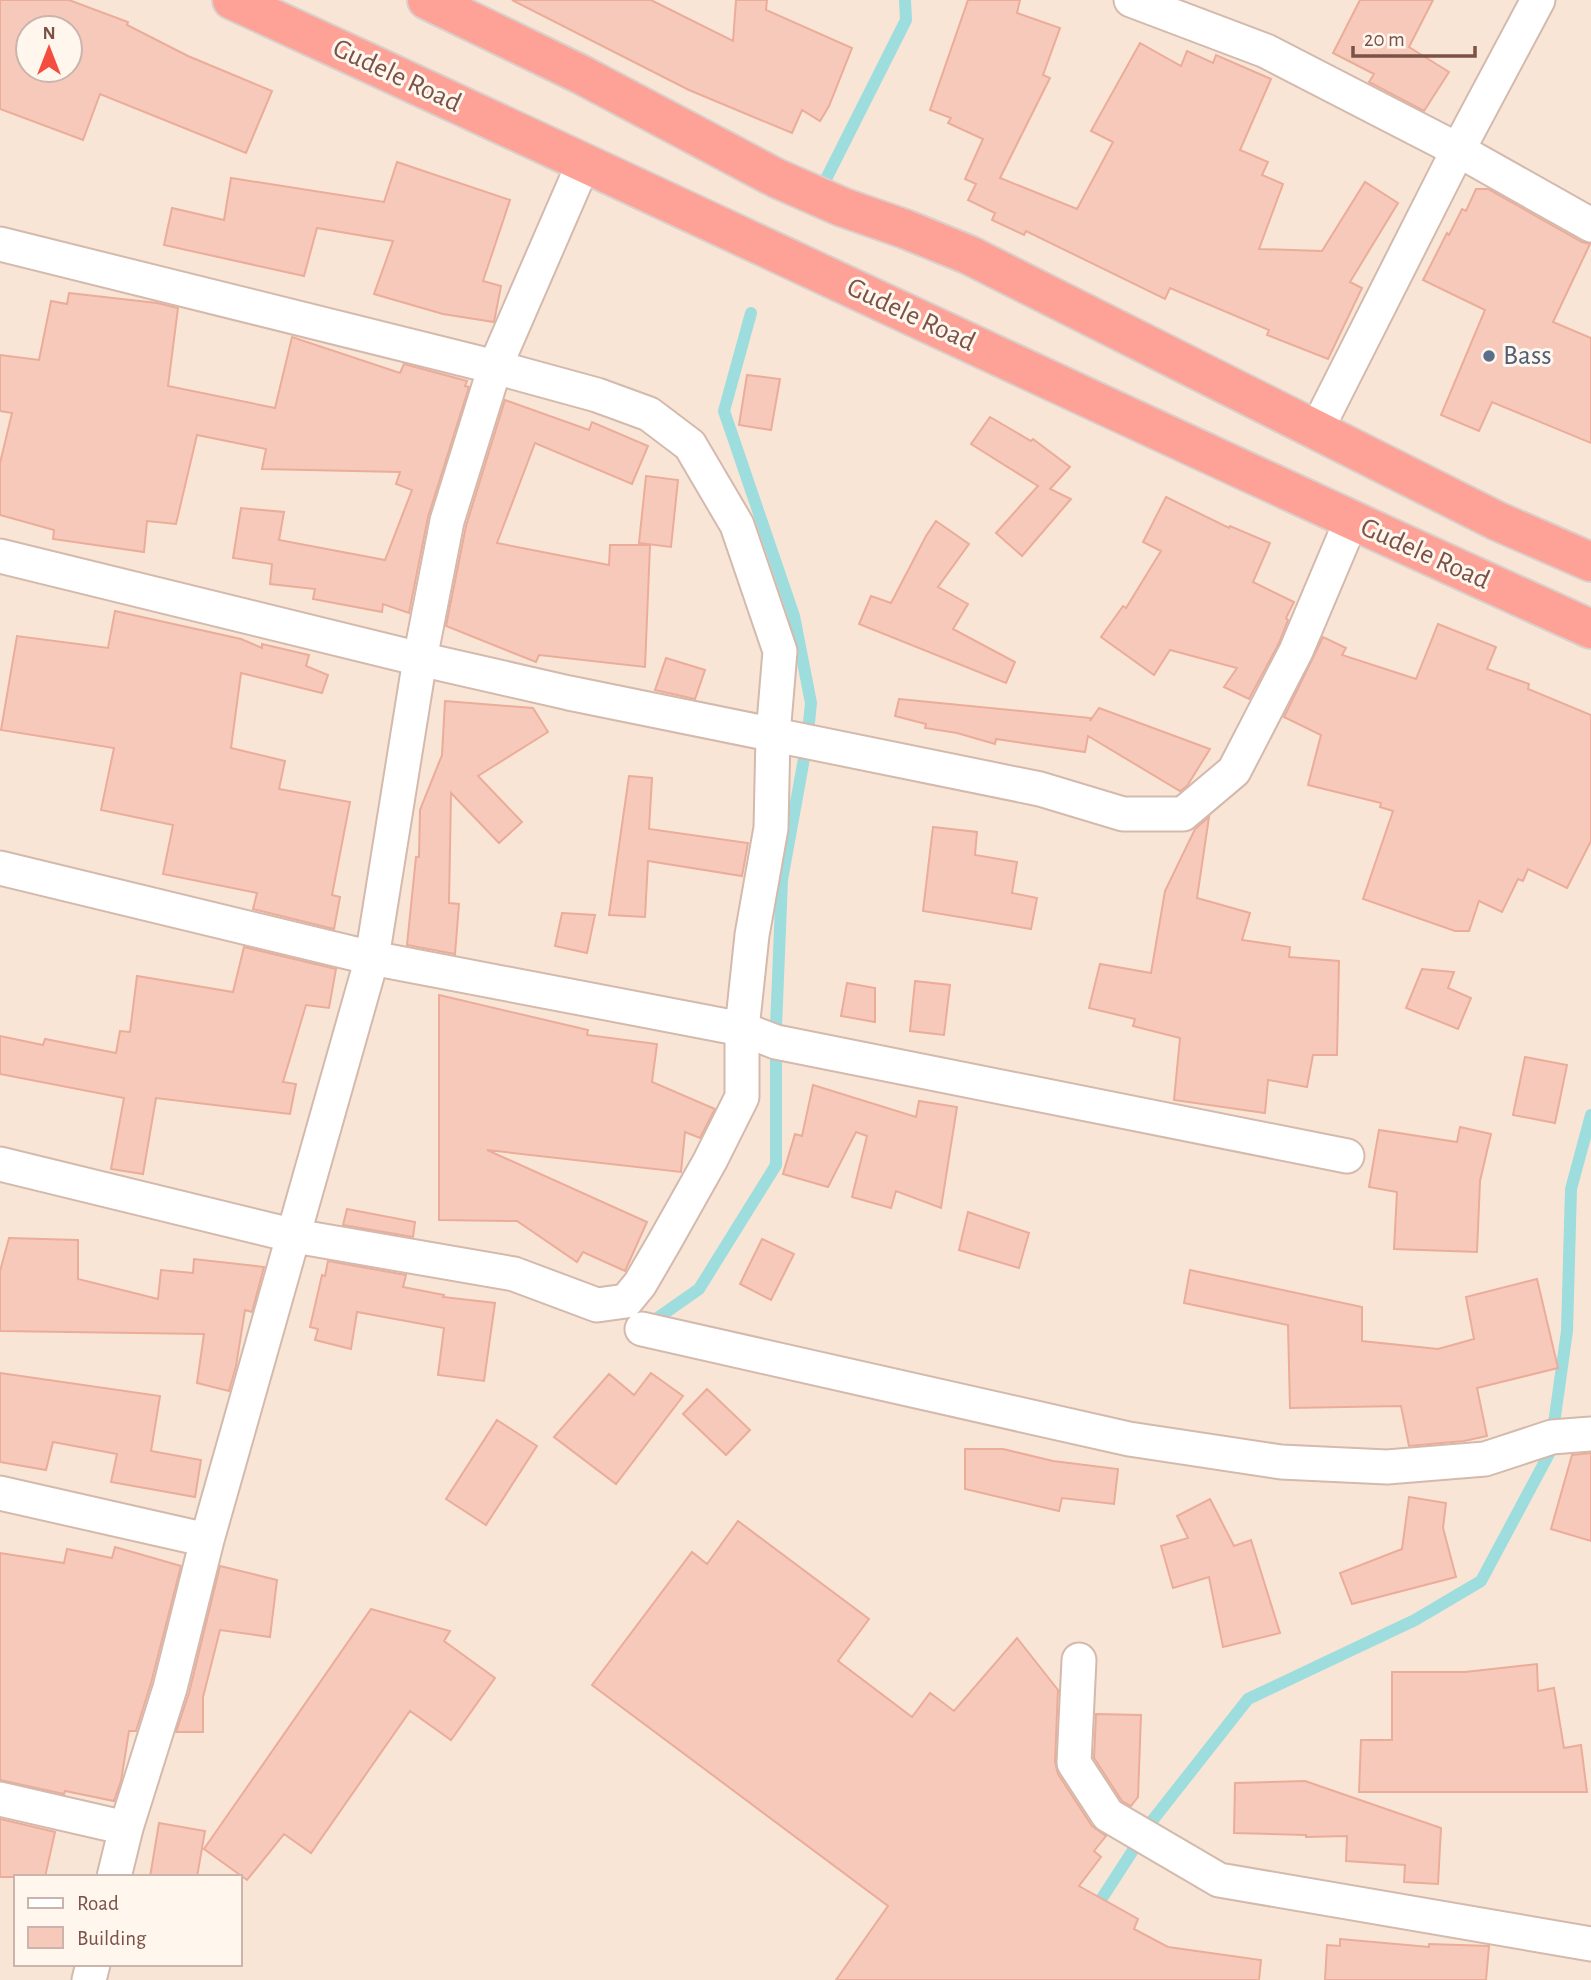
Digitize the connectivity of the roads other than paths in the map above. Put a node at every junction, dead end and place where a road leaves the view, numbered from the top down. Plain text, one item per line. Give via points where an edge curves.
1 (232, 0) edge
2 (427, 0) edge
3 (1131, 0) edge
4 (1538, 0) edge
5 (1458, 150) junction
6 (584, 162) junction
7 (1591, 225) edge
8 (0, 244) edge
9 (495, 366) junction
10 (1316, 430) junction
11 (1351, 521) junction
12 (0, 556) edge
13 (1591, 562) edge
14 (1591, 629) edge
15 (419, 659) junction
16 (774, 735) junction
17 (0, 868) edge
18 (372, 958) junction
19 (742, 1029) junction
20 (1347, 1156) dead end
21 (0, 1164) edge
22 (295, 1236) junction
23 (642, 1329) dead end
24 (1591, 1434) edge
25 (0, 1493) edge
26 (207, 1540) junction
27 (1079, 1660) dead end
28 (0, 1799) edge
29 (126, 1828) junction
30 (114, 1875) edge
31 (1591, 1944) edge

1 - 6 highway, Gudele Road
2 - 10 highway via 580,74 776,178 969,256
3 - 5 street via 1266,51
4 - 5 street
5 - 7 street
5 - 10 street
6 - 9 street
6 - 11 highway, Gudele Road
8 - 9 street
9 - 15 street via 447,522
9 - 16 street via 649,414 690,445 737,525 780,651
10 - 13 highway via 1497,522
11 - 14 highway, Gudele Road
11 - 16 street via 1296,651 1234,771 1183,814 1123,814 1040,789
12 - 15 street
15 - 16 street
15 - 18 street
16 - 19 street via 771,828 752,935
17 - 18 street
18 - 19 street
18 - 22 street
19 - 20 street via 775,1042
19 - 22 street via 742,1097 672,1230 626,1301 597,1305 514,1274
21 - 22 street
22 - 26 street
23 - 24 street via 1129,1439 1281,1462 1387,1467 1485,1459 1552,1437
25 - 26 street
26 - 29 street via 170,1688
27 - 31 street via 1074,1763 1108,1815 1219,1880
28 - 29 street
29 - 30 street

